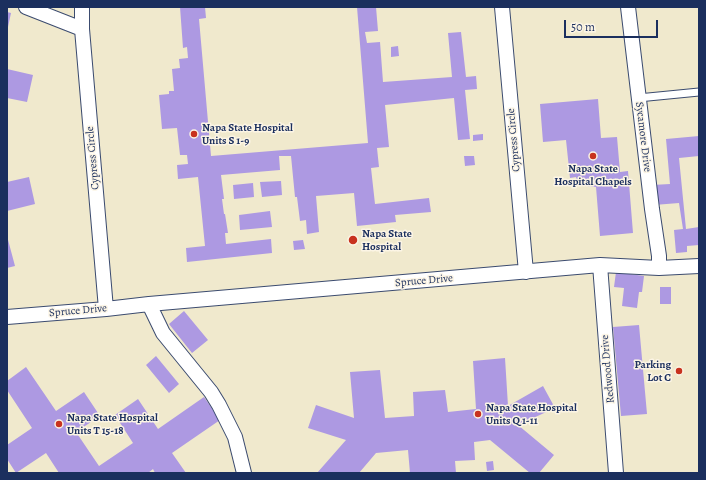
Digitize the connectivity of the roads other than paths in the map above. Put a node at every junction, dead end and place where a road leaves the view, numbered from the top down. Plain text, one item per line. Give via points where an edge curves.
1 (26, 7) edge
2 (82, 7) edge
3 (502, 7) edge
4 (628, 7) edge
5 (82, 29) junction
6 (699, 92) edge
7 (638, 98) junction
8 (600, 265) junction
9 (699, 266) edge
10 (659, 268) junction
11 (526, 272) junction
12 (149, 304) junction
13 (106, 309) junction
14 (7, 317) edge
15 (244, 473) edge
16 (616, 473) edge

1 - 5 street
2 - 5 street, Cypress Circle
3 - 11 street, Cypress Circle
4 - 7 street, Sycamore Drive
5 - 13 street, Cypress Circle
6 - 7 lane
7 - 10 street, Sycamore Drive
8 - 10 street, Spruce Drive
8 - 11 street, Spruce Drive
8 - 16 street, Redwood Drive
9 - 10 street, Spruce Drive
11 - 12 street, Spruce Drive
12 - 13 street, Spruce Drive
12 - 15 street via 163,333 219,405 235,437
13 - 14 street, Spruce Drive

